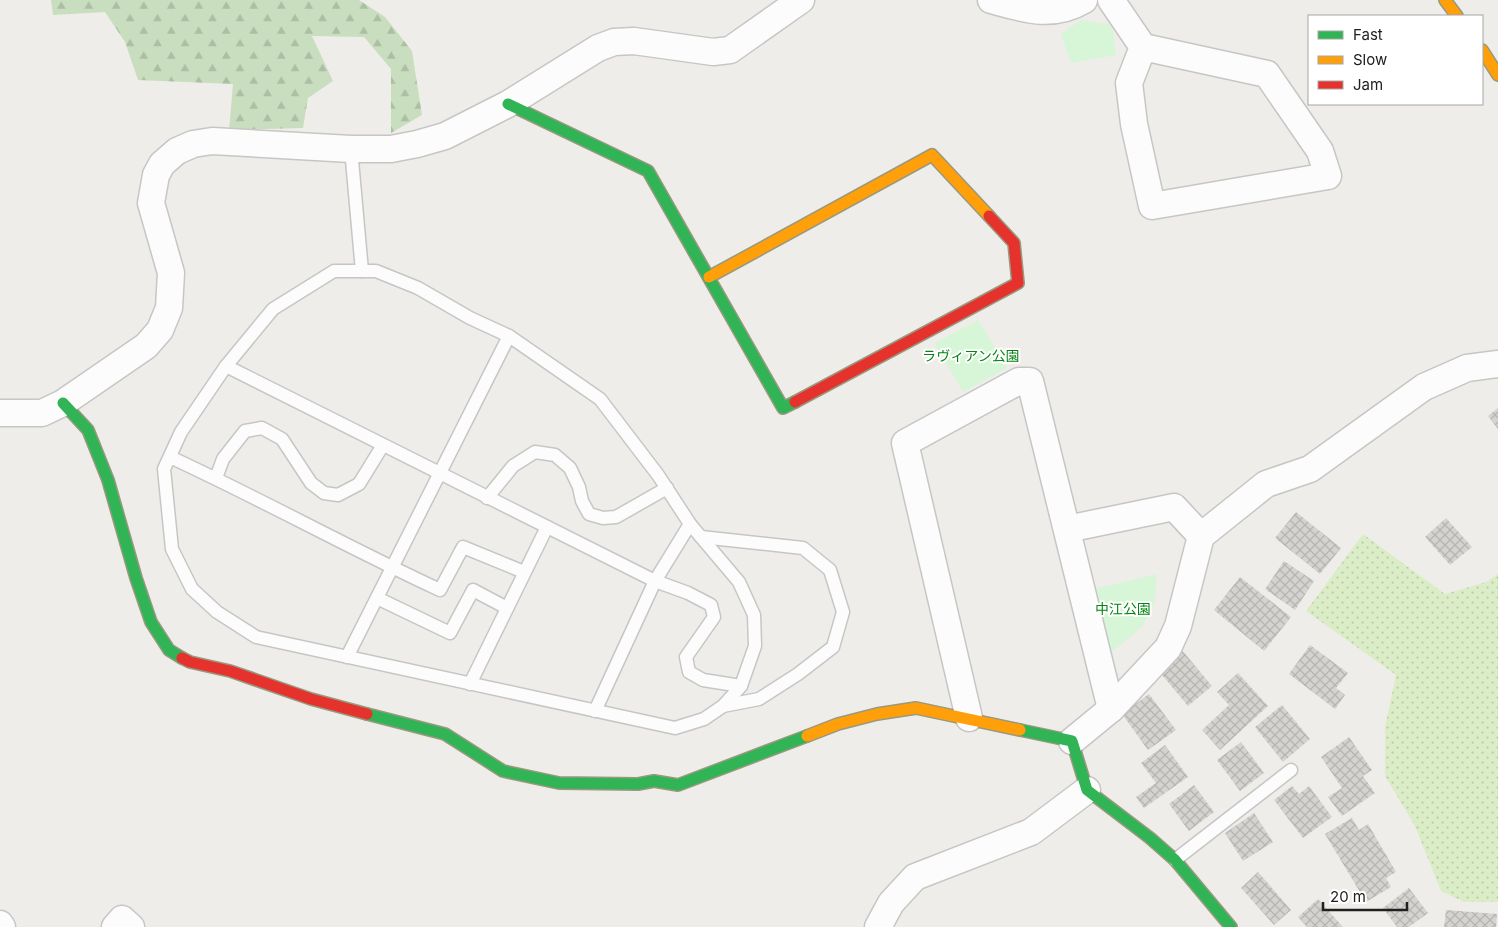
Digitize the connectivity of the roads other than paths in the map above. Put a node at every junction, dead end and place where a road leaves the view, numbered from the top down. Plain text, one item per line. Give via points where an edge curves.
1 (801, 0) edge
2 (991, 0) edge
3 (1084, 0) edge
4 (1111, 0) edge
5 (1445, 0) edge
6 (1456, 15) edge
7 (1143, 47) junction
8 (1483, 52) edge
9 (1498, 75) edge
10 (508, 104) junction
11 (351, 149) junction
12 (362, 271) junction
13 (709, 277) junction
14 (509, 336) junction
15 (1498, 364) edge
16 (226, 366) junction
17 (63, 403) junction
18 (0, 413) edge
19 (383, 445) junction
20 (170, 457) junction
21 (440, 474) junction
22 (216, 478) junction
23 (667, 488) junction
24 (487, 498) junction
25 (690, 524) junction
26 (546, 527) junction
27 (1067, 529) junction
28 (1201, 536) junction
29 (701, 537) junction
30 (392, 568) junction
31 (524, 572) junction
32 (655, 581) junction
33 (377, 598) junction
34 (507, 608) junction
35 (347, 657) junction
36 (470, 684) junction
37 (741, 686) junction
38 (722, 706) junction
39 (1111, 709) junction
40 (595, 711) junction
41 (969, 718) junction
42 (1072, 741) junction
43 (1290, 770) dead end
44 (1087, 790) junction
45 (1175, 860) junction
46 (114, 927) edge
47 (131, 927) edge
48 (878, 927) edge
49 (1231, 927) edge

1 - 10 street via 730,50 713,52 634,41 614,42 598,48
2 - 3 street via 1030,11 1053,12
4 - 7 street
5 - 6 street
7 - 7 street via 1267,74 1320,151 1328,176 1152,206 1134,124 1129,83
8 - 9 street
10 - 11 street via 445,136 391,149
10 - 13 street via 648,171
11 - 12 lane
11 - 17 street via 212,141 194,144 162,164 156,175 151,203 171,273 169,308 160,330 146,346
12 - 14 lane via 376,271 418,288
12 - 16 lane via 334,271 273,309
13 - 13 street via 783,408 1018,283 1014,243 932,155
14 - 21 lane
14 - 23 lane via 600,399
15 - 28 street via 1467,368 1424,387 1310,468 1266,484
16 - 19 lane
16 - 20 lane via 181,432
17 - 18 street via 42,413
17 - 41 street via 88,430 108,480 151,622 169,650 190,662 230,671 311,700 445,734 504,771 559,782 638,784 654,781 678,785 838,724 877,714 916,708
19 - 21 lane
19 - 22 lane via 359,484 338,495 324,493 311,483 282,439 262,428 245,431 223,459
20 - 22 lane
20 - 35 lane via 164,469 172,549 192,589 217,612 256,637
21 - 24 lane
21 - 30 lane
22 - 30 lane
23 - 24 lane via 616,517 603,518 589,514 570,468 555,455 535,452 513,466
23 - 25 lane
24 - 26 lane
25 - 29 lane
25 - 32 lane
26 - 31 lane
26 - 32 lane
27 - 28 street via 1174,507
27 - 39 street
27 - 41 street via 1030,381 1019,382 905,443
28 - 39 street via 1178,626 1168,648
29 - 37 lane via 739,582 754,615 755,646
29 - 38 lane via 803,548 830,570 843,612 833,647 759,699
30 - 31 lane via 440,590 463,547
30 - 33 lane
31 - 34 lane
32 - 37 lane via 711,605 714,617 686,657 689,672 703,680
32 - 40 lane
33 - 34 lane via 450,633 472,590
33 - 35 lane
34 - 36 lane
35 - 36 lane
36 - 40 lane
37 - 38 lane
38 - 40 lane via 704,719 675,728
39 - 42 street
41 - 42 street
42 - 44 street
43 - 45 lane
44 - 45 street
44 - 48 street via 1031,832 915,877 891,903
45 - 49 street
46 - 47 street via 122,919

